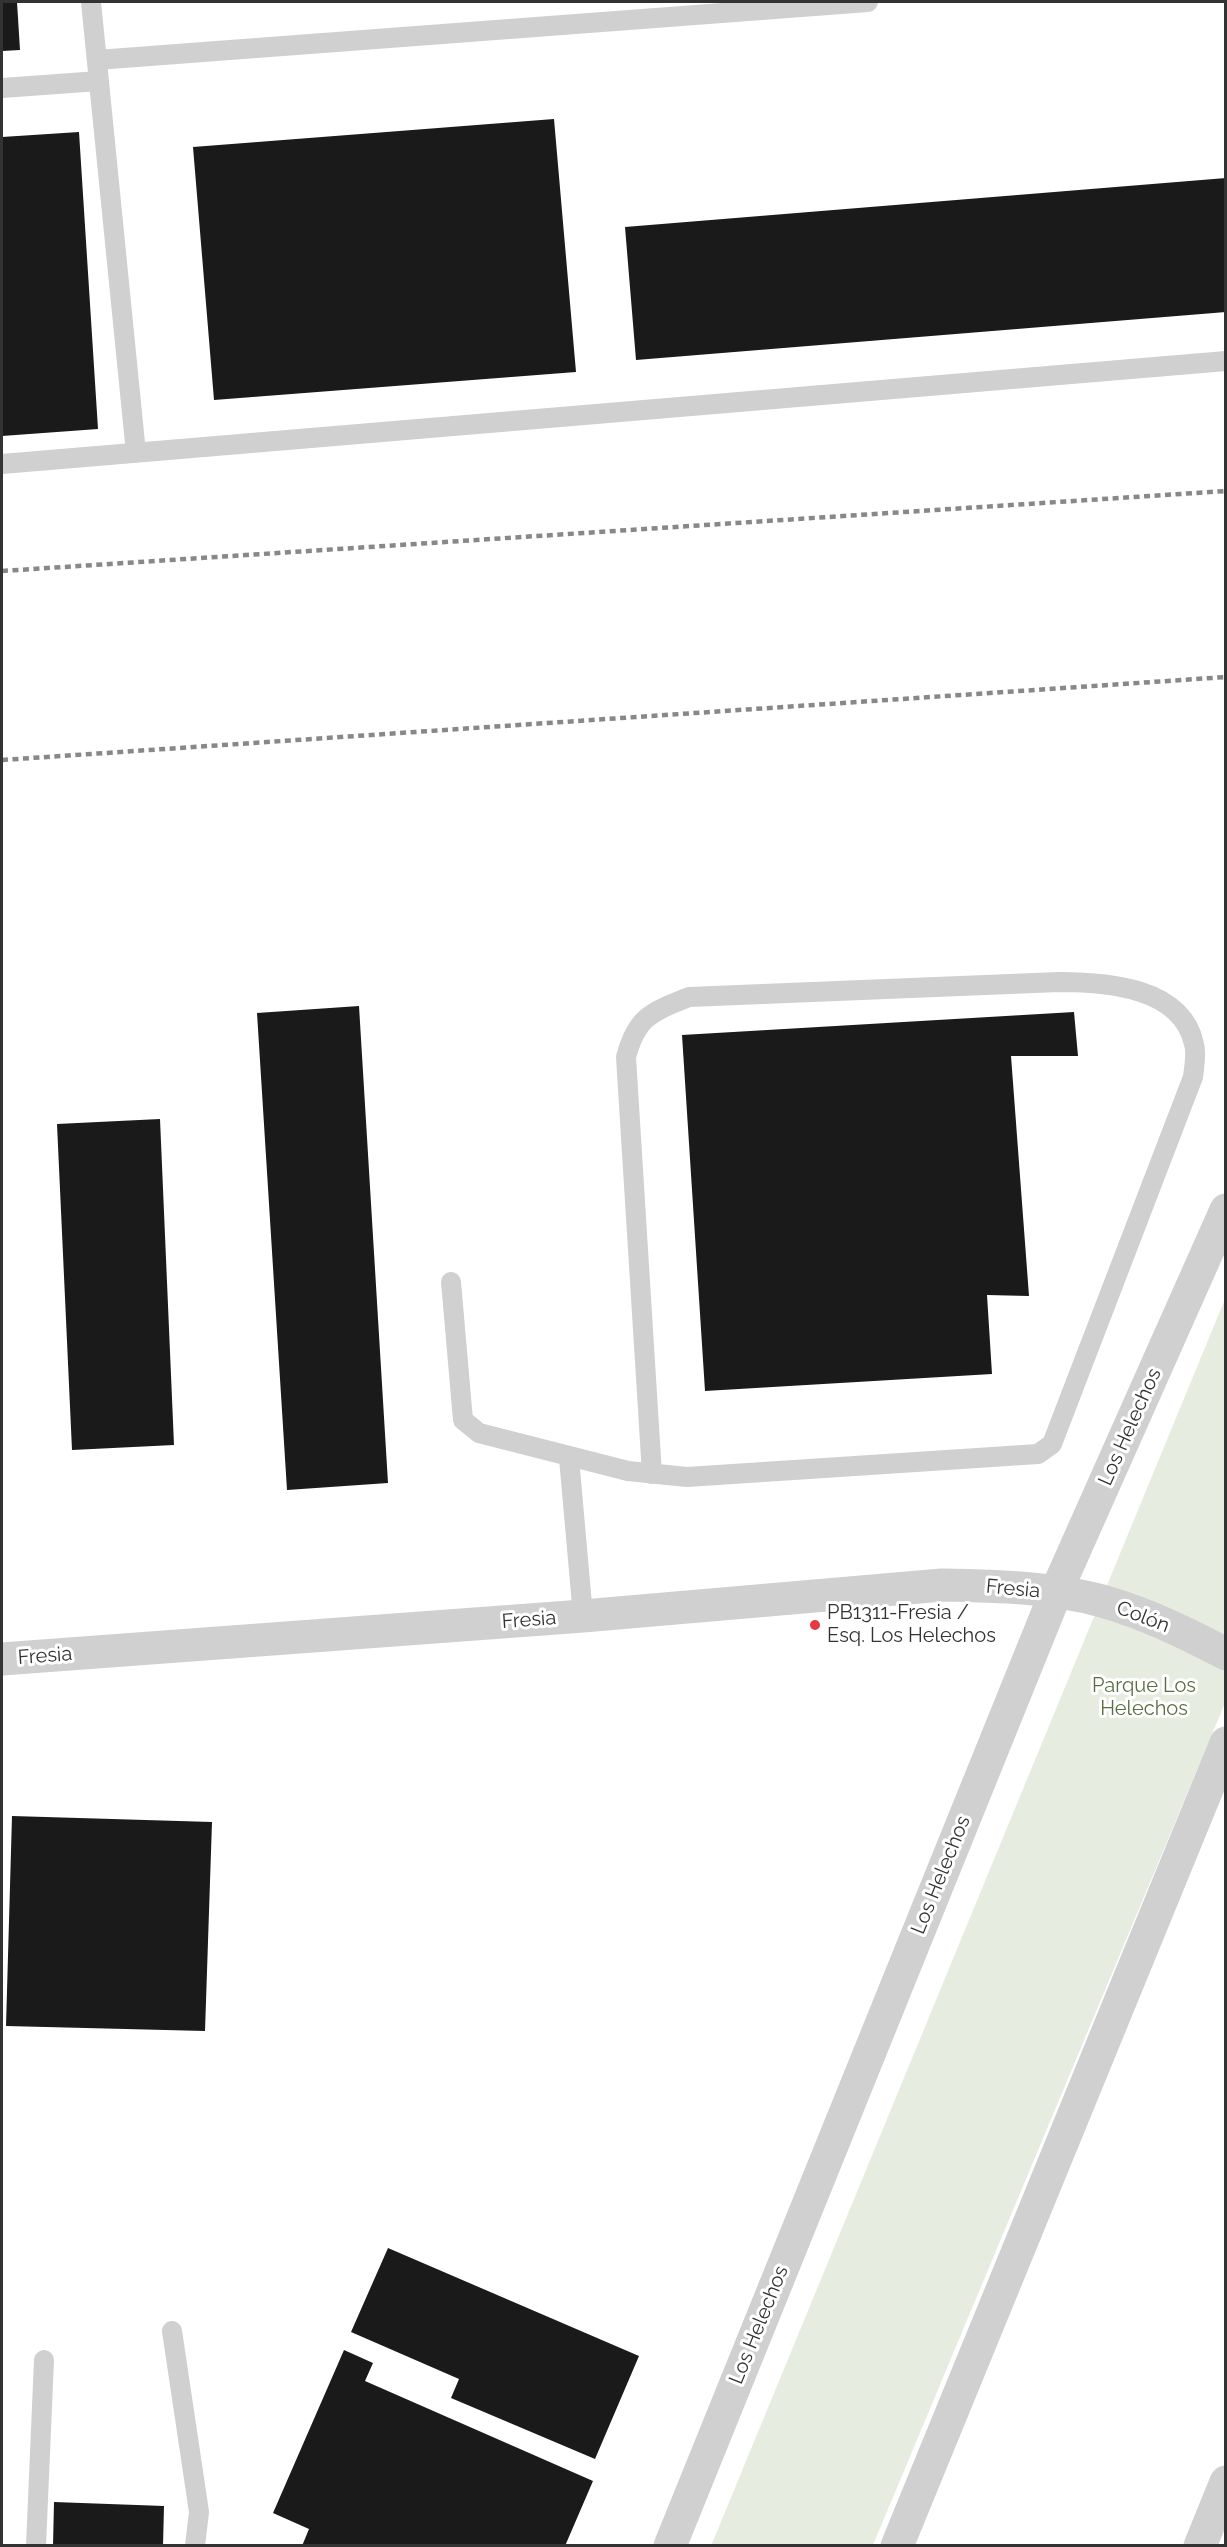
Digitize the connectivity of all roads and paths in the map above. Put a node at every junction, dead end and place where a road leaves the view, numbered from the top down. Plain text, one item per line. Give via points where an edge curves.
1 (91, 2) edge
2 (868, 2) edge
3 (97, 60) junction
4 (99, 81) junction
5 (2, 88) edge
6 (1226, 361) edge
7 (136, 453) junction
8 (2, 465) edge
9 (1226, 1210) edge
10 (451, 1282) dead end
11 (569, 1458) junction
12 (652, 1474) junction
13 (1056, 1592) junction
14 (583, 1616) junction
15 (1226, 1654) edge
16 (2, 1659) edge
17 (1226, 1743) edge
18 (172, 2331) dead end
19 (44, 2360) dead end
20 (1226, 2482) edge
21 (900, 2544) edge
22 (36, 2546) edge
23 (195, 2546) edge
24 (670, 2546) edge
25 (1200, 2546) edge

1 - 3 lane
2 - 3 lane
3 - 4 lane
4 - 5 lane
4 - 7 lane
6 - 7 lane
7 - 8 lane
9 - 13 street, Los Helechos
10 - 11 lane via 463,1420 479,1433
11 - 12 lane
11 - 14 lane
12 - 12 lane via 687,1478 1027,1455 1038,1454 1052,1444 1193,1077 1195,1045 1186,1024 1172,1007 1155,996 1088,982 1059,982 689,997 644,1018 632,1035 626,1057
13 - 14 street, Fresia via 942,1585
13 - 15 street, Colón via 1101,1601 1155,1620
13 - 24 street, Los Helechos
14 - 16 street, Fresia
17 - 21 street
18 - 23 lane via 199,2512
19 - 22 lane
20 - 25 street

